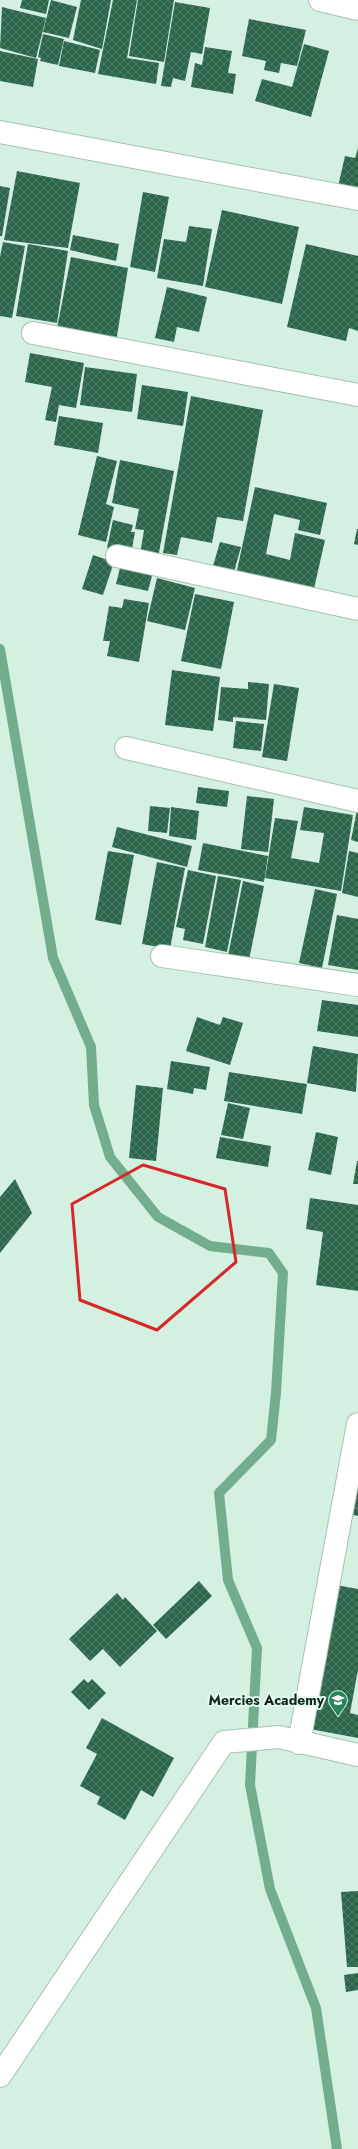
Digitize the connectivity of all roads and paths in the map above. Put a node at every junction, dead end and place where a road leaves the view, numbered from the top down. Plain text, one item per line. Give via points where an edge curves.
1 (320, 0) edge
2 (358, 9) edge
3 (0, 132) edge
4 (358, 199) edge
5 (33, 333) dead end
6 (358, 395) edge
7 (117, 556) dead end
8 (358, 609) edge
9 (126, 748) dead end
10 (358, 801) edge
11 (162, 956) dead end
12 (358, 985) edge
13 (358, 1424) edge
14 (289, 1740) junction
15 (358, 1755) edge
16 (0, 2076) edge

1 - 2 street
3 - 4 street
5 - 6 street
7 - 8 street
9 - 10 street
11 - 12 street
13 - 14 street
14 - 15 street
14 - 16 street via 224,1742

